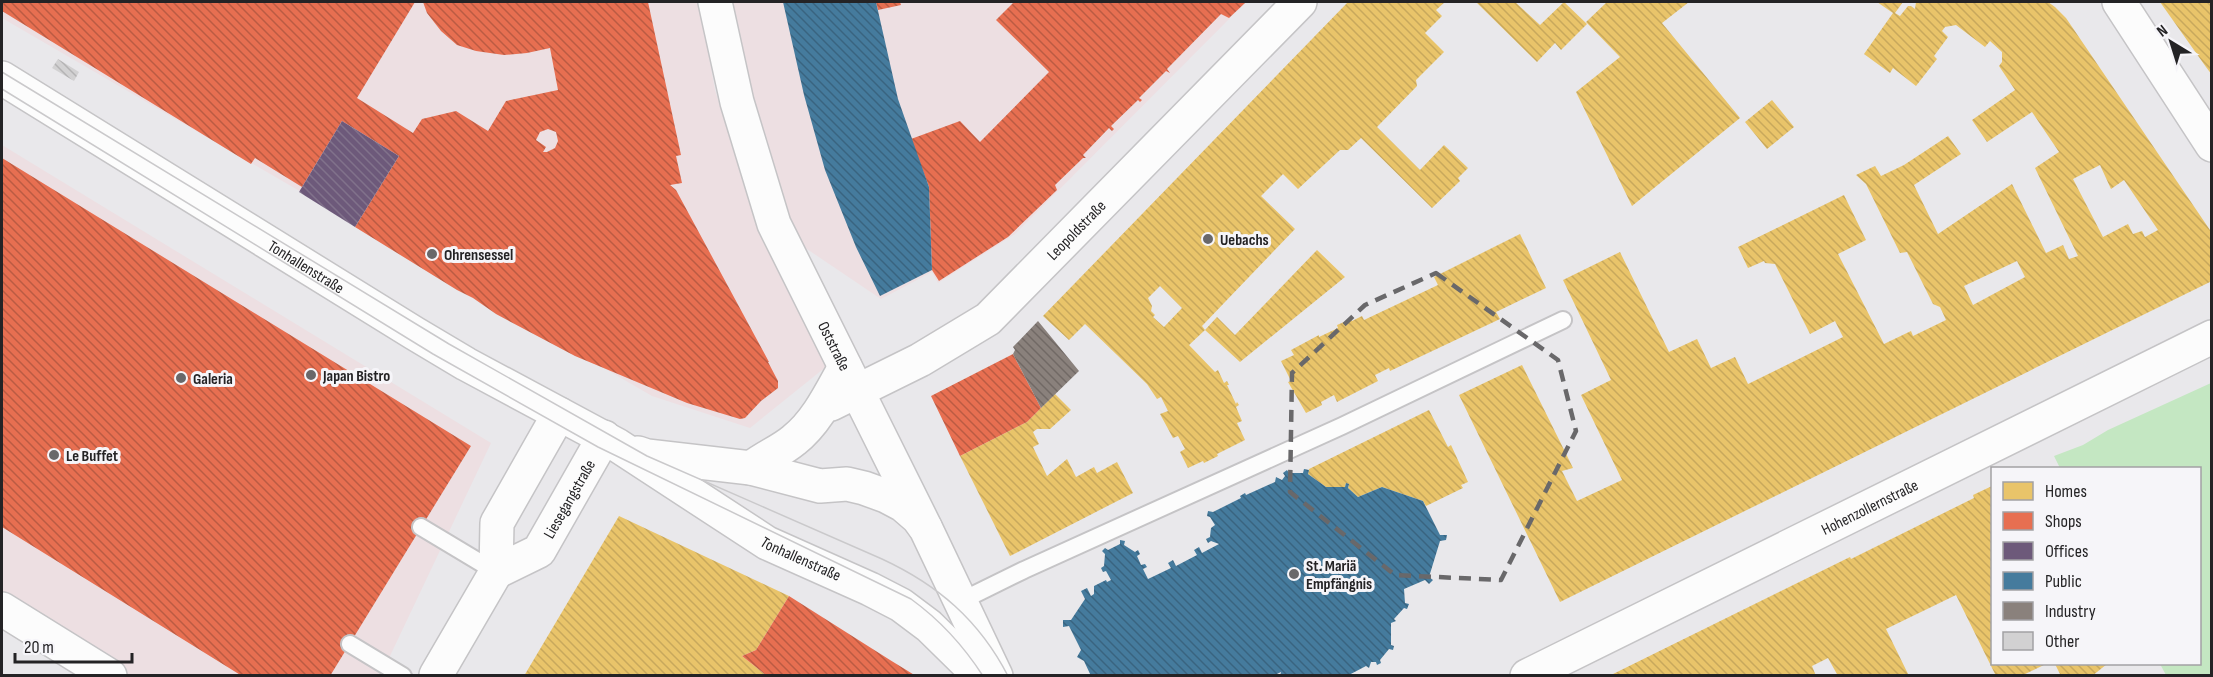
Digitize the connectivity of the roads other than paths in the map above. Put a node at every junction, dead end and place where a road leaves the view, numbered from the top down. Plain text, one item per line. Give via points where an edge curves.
1 (715, 2) edge
2 (1300, 2) edge
3 (2119, 2) edge
4 (2, 78) edge
5 (2211, 145) edge
6 (1563, 320) dead end
7 (2211, 337) edge
8 (852, 379) junction
9 (559, 414) junction
10 (610, 441) junction
11 (751, 468) junction
12 (421, 527) dead end
13 (926, 529) junction
14 (496, 572) junction
15 (961, 601) junction
16 (4, 615) edge
17 (350, 644) dead end
18 (110, 675) edge
19 (403, 675) edge
20 (436, 675) edge
21 (980, 675) edge
22 (996, 675) edge
23 (1527, 675) edge

1 - 8 street, Oststraße via 737,102 774,224
2 - 8 street, Leopoldstraße via 988,319 920,360
3 - 5 street
4 - 9 street, Tonhallenstraße via 425,339
6 - 15 lane
7 - 23 street, Hohenzollernstraße
8 - 11 street via 795,439
8 - 13 street, Oststraße
9 - 10 street, Tonhallenstraße
9 - 14 street via 497,523
10 - 11 street, Tonhallenstraße via 647,456
10 - 14 street, Liesegangstraße via 539,550
10 - 21 street, Tonhallenstraße via 768,543 901,605
11 - 13 street, Tonhallenstraße via 820,486 847,484 875,492 903,506
12 - 14 lane
13 - 15 street, Oststraße
14 - 20 street
15 - 22 street, Oststraße
16 - 18 street
17 - 19 lane

